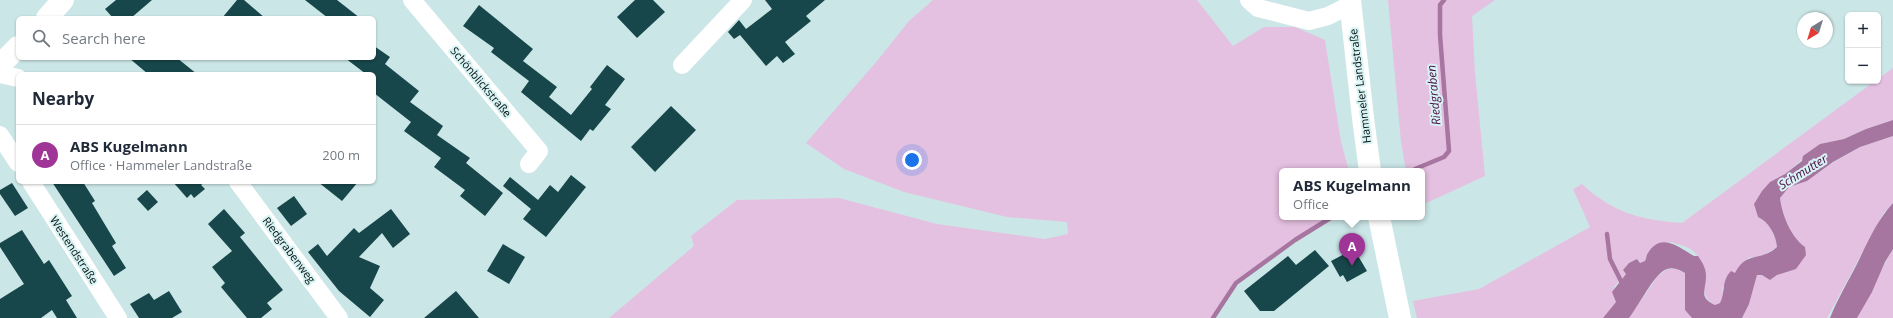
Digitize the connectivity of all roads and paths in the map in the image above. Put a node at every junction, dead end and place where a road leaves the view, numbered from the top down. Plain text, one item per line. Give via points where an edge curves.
1 (63, 0) edge
2 (412, 0) edge
3 (744, 0) edge
4 (1249, 0) edge
5 (1350, 2) edge
6 (1289, 8) edge
7 (49, 16) edge
8 (16, 49) edge
9 (0, 65) edge
10 (682, 65) dead end
11 (0, 74) edge
12 (16, 78) edge
13 (0, 135) edge
14 (16, 160) edge
15 (529, 164) dead end
16 (1370, 168) edge
17 (31, 184) edge
18 (239, 184) edge
19 (1380, 220) edge
20 (118, 318) edge
21 (339, 318) edge
22 (1400, 318) edge

1 - 7 main road
2 - 15 street, Schönblickstraße via 539,151
3 - 10 street
4 - 6 street via 1258,8
5 - 6 street via 1328,16 1309,21
5 - 16 main road, Hammeler Landstraße
8 - 9 main road
11 - 12 street
13 - 14 street
17 - 20 street, Westendstraße
18 - 21 street, Riedgrabenweg
19 - 22 main road

